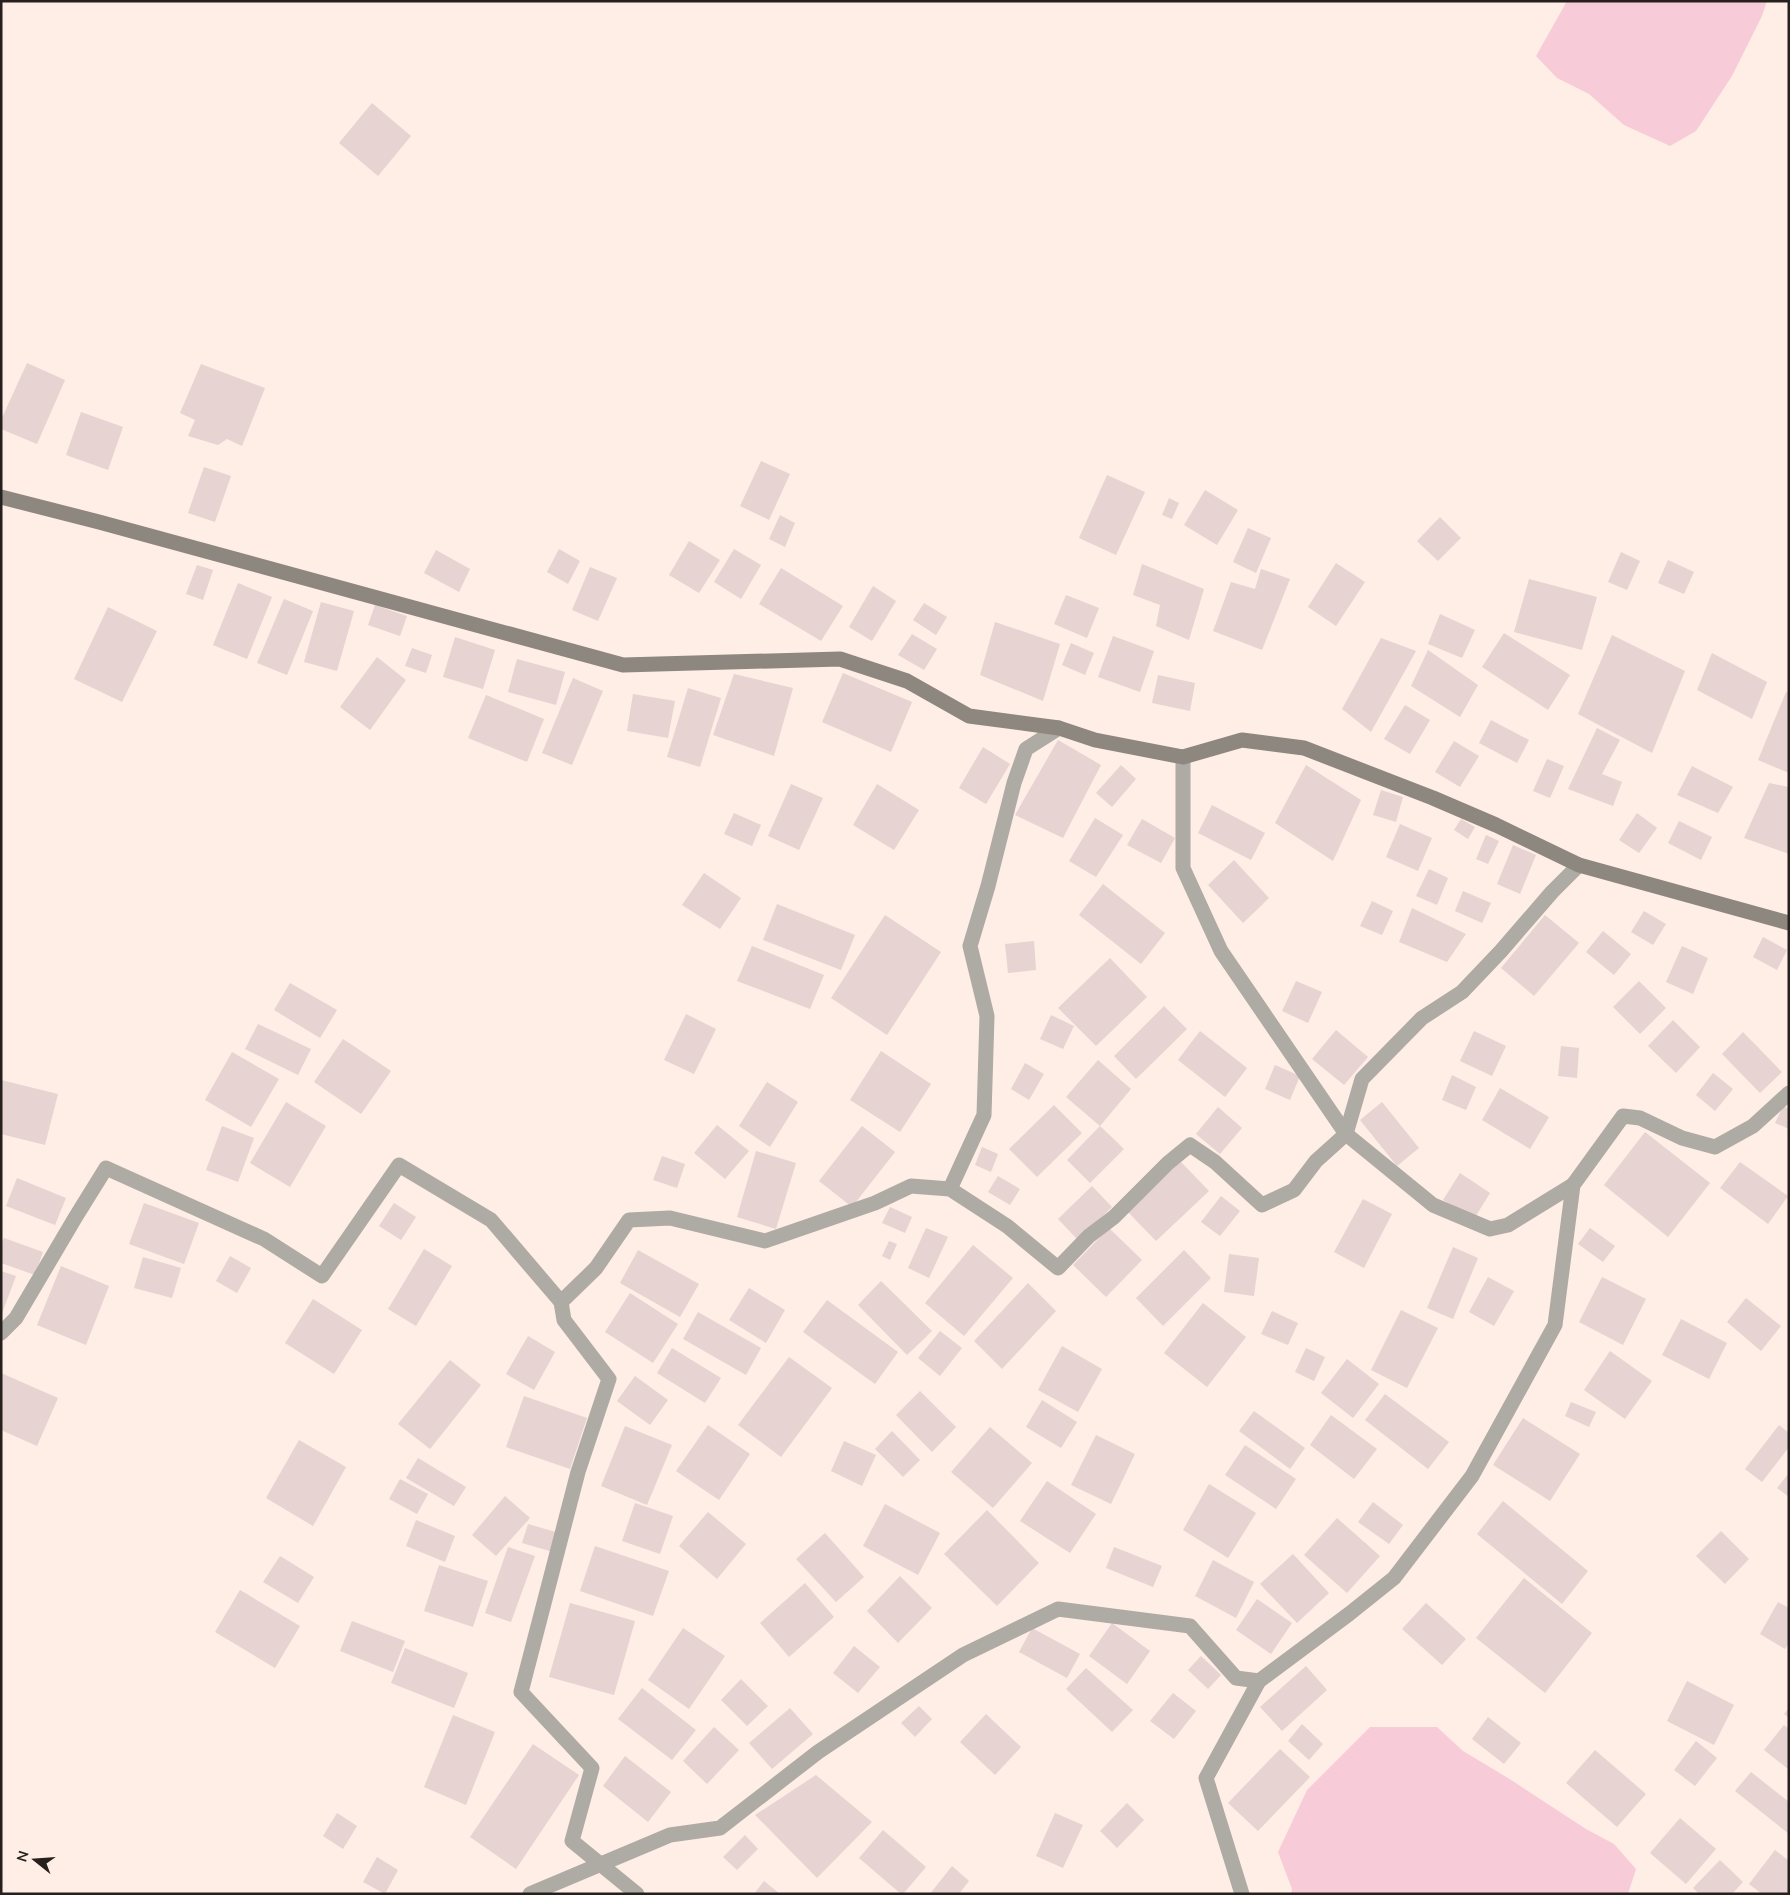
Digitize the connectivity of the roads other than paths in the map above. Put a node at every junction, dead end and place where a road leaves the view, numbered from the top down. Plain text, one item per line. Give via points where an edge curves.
1 (1, 497) edge
2 (1059, 728) junction
3 (1183, 757) junction
4 (1580, 865) junction
5 (1789, 923) edge
6 (1789, 1093) edge
7 (1346, 1134) junction
8 (1573, 1185) junction
9 (950, 1189) junction
10 (562, 1302) junction
11 (1, 1334) edge
12 (1259, 1681) junction
13 (530, 1894) edge
14 (637, 1894) edge
15 (1242, 1894) edge

1 - 2 street via 623,664 840,659 907,680 969,716
2 - 3 street via 1095,740
2 - 9 street via 1026,749 970,946 987,1016 984,1115
3 - 4 street via 1242,740 1304,748 1434,798
3 - 7 street via 1183,868 1221,951
4 - 5 street
4 - 7 street via 1462,992 1422,1018 1362,1079
6 - 8 street via 1753,1126 1715,1147 1682,1138 1640,1118 1623,1116
7 - 8 street via 1433,1205 1490,1229 1508,1224
7 - 9 street via 1316,1161 1294,1190 1262,1205 1215,1162 1190,1145 1058,1268 1007,1226
8 - 12 street via 1555,1325 1472,1476 1394,1578
9 - 10 street via 911,1186 875,1203 765,1241 670,1218 629,1220 596,1268
10 - 11 street via 491,1220 398,1165 322,1276 264,1239 106,1168 16,1318
10 - 14 street via 564,1320 609,1379 578,1472 520,1692 592,1768 572,1841
12 - 13 street via 1236,1678 1190,1626 1058,1609 963,1655 818,1752 720,1828 670,1834
12 - 15 street via 1206,1778

